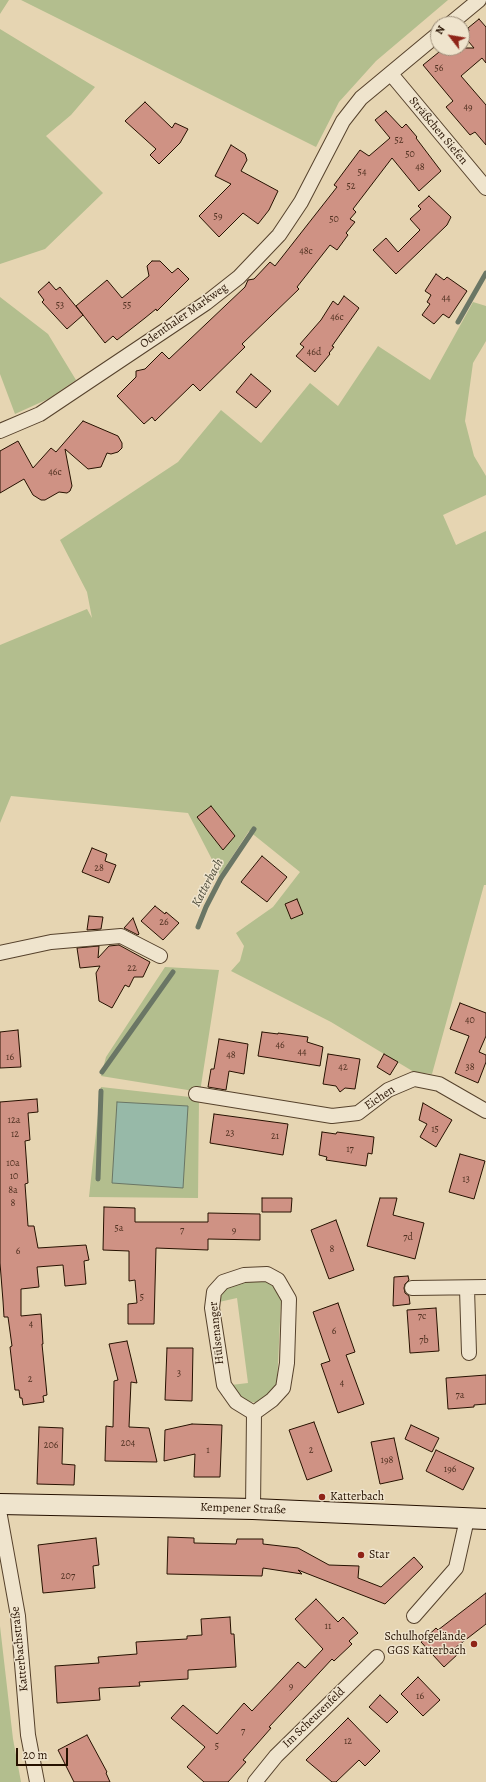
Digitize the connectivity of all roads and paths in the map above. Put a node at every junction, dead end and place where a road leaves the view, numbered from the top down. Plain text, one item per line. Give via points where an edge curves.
1 (479, 0) edge
2 (460, 16) edge
3 (430, 41) edge
4 (391, 74) junction
5 (486, 188) edge
6 (0, 431) edge
7 (0, 953) edge
8 (160, 956) dead end
9 (196, 1094) dead end
10 (486, 1112) edge
11 (412, 1288) dead end
12 (486, 1288) edge
13 (467, 1289) junction
14 (469, 1353) dead end
15 (254, 1413) junction
16 (0, 1504) edge
17 (253, 1509) junction
18 (0, 1516) edge
19 (477, 1519) edge
20 (414, 1616) dead end
21 (377, 1657) dead end
22 (37, 1782) edge
23 (255, 1782) edge

1 - 2 street
3 - 4 street, Odenthaler Markweg
4 - 5 street, Sträßchen Siefen
4 - 6 street, Odenthaler Markweg via 361,98 343,121 301,202 279,235 239,277 206,303 40,414
7 - 8 street via 51,942 121,936
9 - 10 street, Eichen via 332,1116 358,1113 388,1090 414,1079 439,1084
11 - 13 street
12 - 13 street
13 - 14 street
15 - 15 street, Hülsenanger via 283,1388 287,1363 289,1298 278,1280 266,1274 244,1275 223,1282 214,1292 212,1308 224,1385 236,1402
15 - 17 street
16 - 17 main road, Kempener Straße
17 - 19 main road, Kempener Straße
18 - 22 street, Katterbachstraße via 18,1616 28,1735
19 - 20 street via 456,1568
21 - 23 street, Im Scheurenfeld via 276,1756

